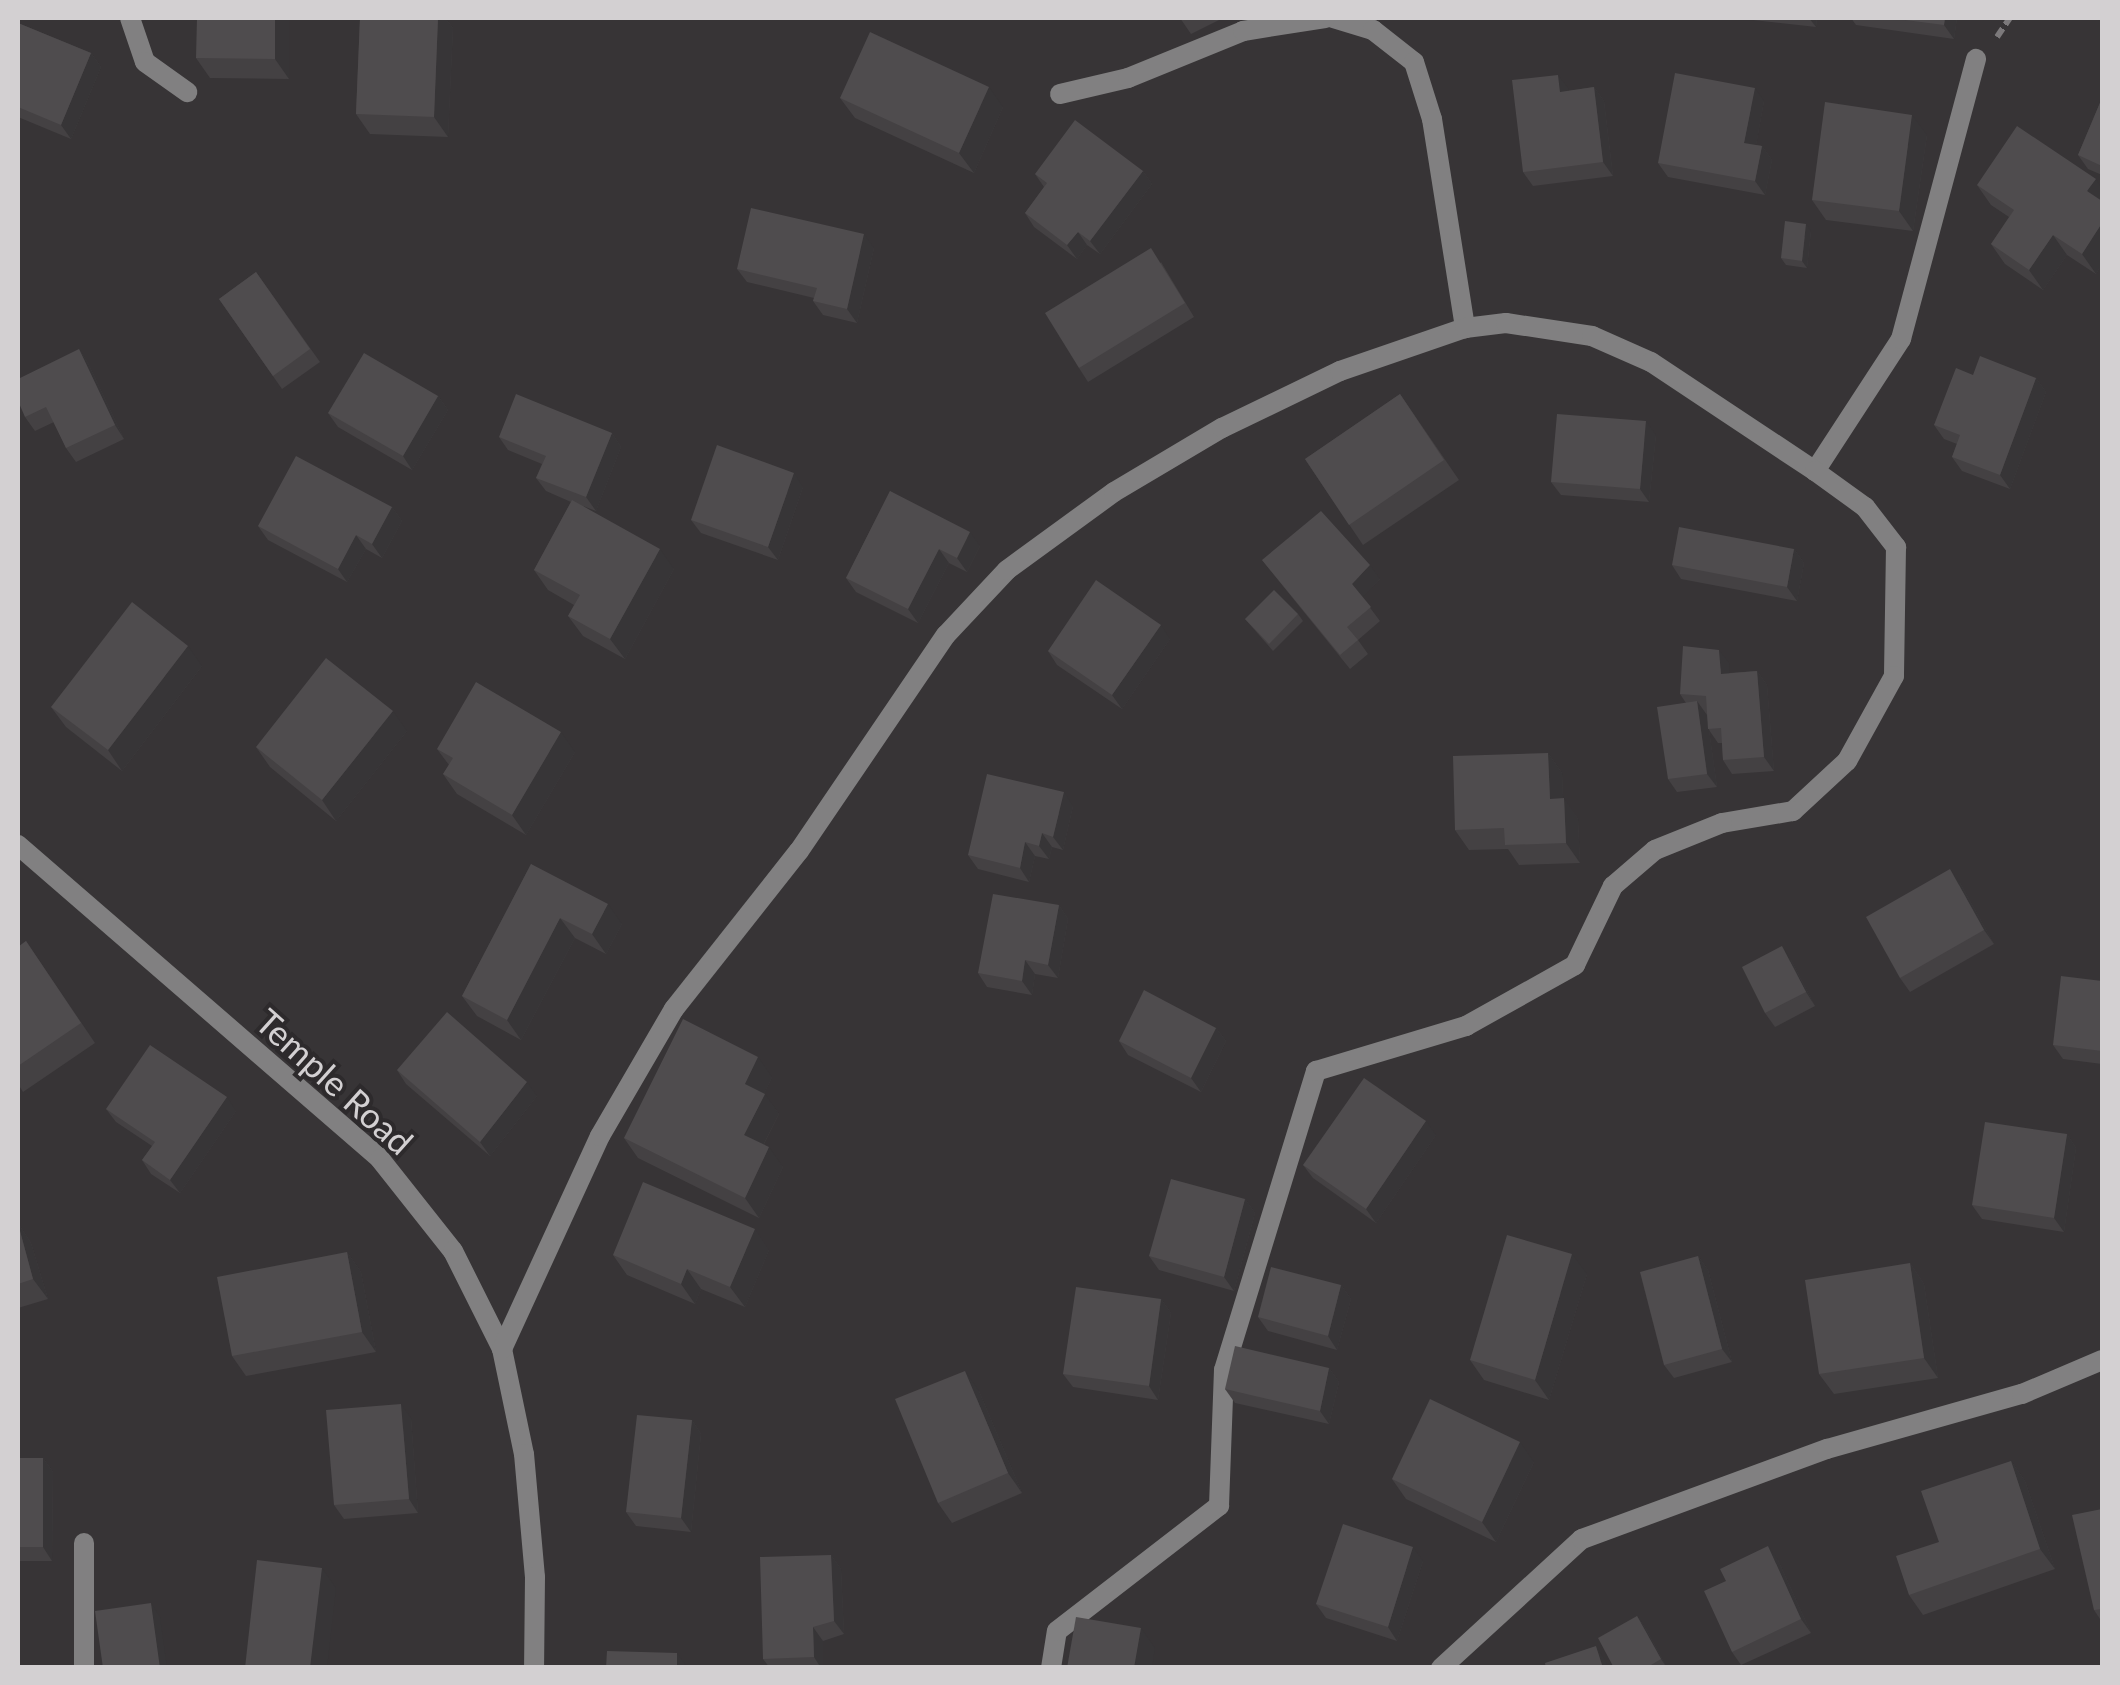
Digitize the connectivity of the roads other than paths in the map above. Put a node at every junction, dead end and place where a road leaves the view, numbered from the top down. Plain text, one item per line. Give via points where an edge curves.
1 (130, 18) edge
2 (1325, 18) edge
3 (1334, 18) edge
4 (1976, 58) dead end
5 (186, 92) dead end
6 (1060, 94) dead end
7 (1465, 328) junction
8 (1815, 470) junction
9 (18, 845) edge
10 (502, 1349) junction
11 (2102, 1360) edge
12 (84, 1543) dead end
13 (84, 1668) edge
14 (534, 1668) edge
15 (1050, 1668) edge
16 (1441, 1668) edge

1 - 5 street via 145,62
2 - 6 street via 1243,31 1128,78
3 - 7 street via 1373,30 1414,62 1432,119
4 - 8 street via 1902,339
7 - 8 street via 1506,323 1592,336 1651,362
7 - 10 street via 1340,371 1129,482 1007,570 946,634 800,851 674,1008 600,1136
8 - 15 street via 1866,506 1896,547 1894,676 1847,761 1793,811 1722,823 1655,850 1613,886 1574,965 1466,1026 1316,1071 1224,1370 1219,1506 1056,1631
9 - 10 street, Temple Road via 380,1159 453,1251
10 - 14 street, Temple Road via 524,1454 535,1577
11 - 16 street via 2022,1394 1827,1449 1582,1540
12 - 13 street

